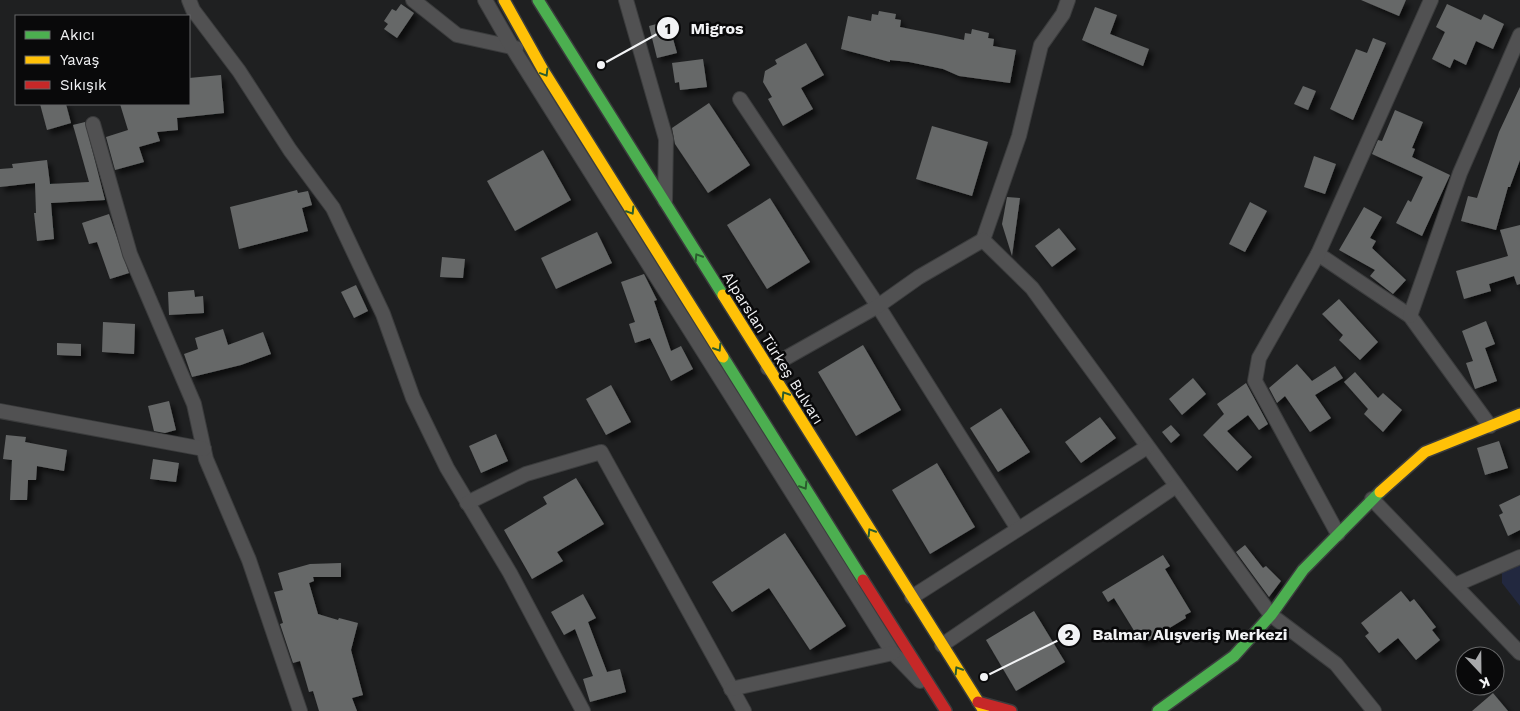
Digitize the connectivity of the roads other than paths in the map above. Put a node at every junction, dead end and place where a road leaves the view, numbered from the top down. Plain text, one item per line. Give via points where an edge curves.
1 (188, 0) edge
2 (413, 0) edge
3 (485, 0) edge
4 (504, 0) edge
5 (538, 0) edge
6 (626, 0) edge
7 (1068, 0) edge
8 (1432, 0) edge
9 (1520, 35) edge
10 (512, 47) junction
11 (534, 53) junction
12 (740, 99) dead end
13 (93, 124) dead end
14 (665, 205) junction
15 (984, 240) junction
16 (1318, 254) junction
17 (878, 306) junction
18 (1410, 316) junction
19 (768, 368) junction
20 (0, 411) edge
21 (1520, 414) edge
22 (1490, 426) junction
23 (1147, 447) junction
24 (204, 449) junction
25 (1176, 486) junction
26 (1372, 499) junction
27 (467, 503) junction
28 (1018, 529) junction
29 (1338, 534) junction
30 (1520, 558) edge
31 (1455, 585) junction
32 (912, 597) junction
33 (1272, 615) junction
34 (942, 645) junction
35 (1520, 652) edge
36 (893, 653) junction
37 (732, 689) junction
38 (981, 707) edge
39 (944, 708) edge
40 (300, 711) edge
41 (583, 711) edge
42 (744, 711) edge
43 (1011, 711) edge
44 (1158, 711) edge
45 (1374, 711) edge

1 - 27 street via 333,208 383,314 413,398
2 - 10 street via 457,35
3 - 10 street
4 - 11 main road
5 - 14 main road, Alparslan Türkeş Bulvarı
6 - 14 street via 666,139
7 - 15 street via 1063,14 1041,44 1019,136
8 - 16 street
9 - 18 street via 1460,173
10 - 11 street
10 - 36 street
11 -> 39 main road
12 - 17 street
13 - 24 street via 130,254 194,404
19 -> 14 main road, Alparslan Türkeş Bulvarı
15 - 17 street via 919,277
15 - 23 street via 1032,288
16 - 18 street
16 - 29 street via 1259,358 1255,381
17 - 19 street
17 - 28 street
18 - 22 street
32 -> 19 main road, Alparslan Türkeş Bulvarı
20 - 24 street
21 - 22 main road
22 - 26 main road via 1425,452
23 - 25 street
23 - 28 street
24 - 40 street via 249,560
25 - 33 street
25 - 34 street
26 - 29 main road
26 - 31 street
27 - 37 street via 526,474 601,452
27 - 41 street via 510,572
28 - 32 street
29 - 33 main road via 1303,570
30 - 31 street
31 - 35 street
32 - 34 main road, Alparslan Türkeş Bulvarı
33 - 44 main road via 1234,656
33 - 45 street via 1336,664
38 -> 34 main road, Alparslan Türkeş Bulvarı
36 - 37 street
36 - 39 street
37 - 42 street
38 - 43 main road

